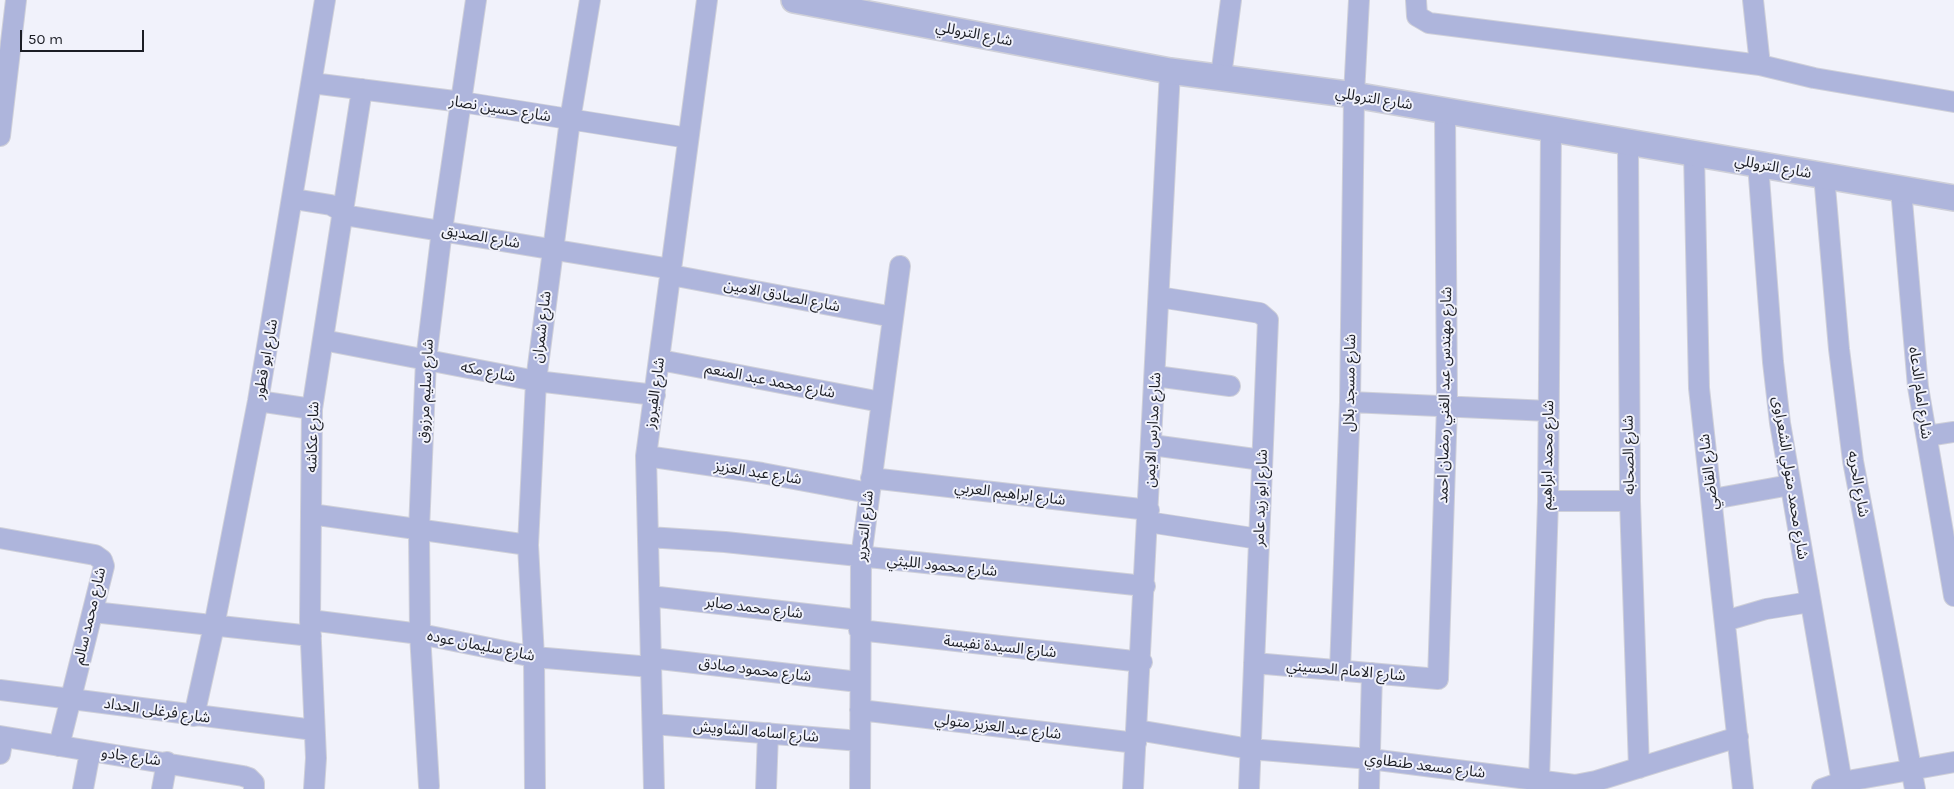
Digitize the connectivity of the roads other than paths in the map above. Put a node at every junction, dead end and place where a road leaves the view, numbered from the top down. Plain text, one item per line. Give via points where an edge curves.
1 (16, 0) edge
2 (325, 0) edge
3 (476, 0) edge
4 (590, 0) edge
5 (707, 0) edge
6 (794, 0) edge
7 (1232, 0) edge
8 (1359, 0) edge
9 (1416, 0) edge
10 (1752, 0) edge
11 (869, 7) edge
12 (1760, 65) junction
13 (1170, 71) junction
14 (1221, 76) junction
15 (312, 83) junction
16 (362, 89) junction
17 (1354, 95) junction
18 (462, 102) junction
19 (1954, 102) edge
20 (1446, 111) junction
21 (570, 120) junction
22 (1551, 129) junction
23 (0, 136) edge
24 (688, 138) junction
25 (1628, 142) junction
26 (1694, 153) junction
27 (1758, 164) junction
28 (1824, 176) junction
29 (1901, 189) junction
30 (1954, 198) edge
31 (294, 199) junction
32 (343, 213) junction
33 (442, 230) junction
34 (552, 249) junction
35 (900, 266) dead end
36 (671, 272) junction
37 (1159, 297) junction
38 (893, 317) junction
39 (323, 340) junction
40 (426, 360) junction
41 (660, 360) junction
42 (1155, 376) junction
43 (536, 381) junction
44 (1230, 386) dead end
45 (655, 395) junction
46 (258, 401) junction
47 (881, 402) junction
48 (1350, 402) junction
49 (1447, 406) junction
50 (312, 409) junction
51 (1549, 411) junction
52 (1954, 432) edge
53 (1926, 436) junction
54 (1152, 444) junction
55 (646, 456) junction
56 (1262, 460) junction
57 (870, 485) junction
58 (1790, 485) junction
59 (1713, 499) junction
60 (1548, 501) junction
61 (1630, 501) junction
62 (311, 514) junction
63 (1148, 516) junction
64 (419, 530) junction
65 (648, 537) junction
66 (0, 538) edge
67 (1259, 539) junction
68 (528, 544) junction
69 (861, 558) junction
70 (1145, 586) junction
71 (650, 596) junction
72 (1954, 596) edge
73 (1810, 602) junction
74 (93, 612) junction
75 (1726, 621) junction
76 (859, 625) junction
77 (214, 626) junction
78 (311, 628) junction
79 (420, 634) junction
80 (534, 657) junction
81 (651, 662) junction
82 (1142, 662) junction
83 (1254, 662) junction
84 (1340, 670) junction
85 (1372, 673) junction
86 (1438, 679) joint
87 (859, 682) junction
88 (0, 690) edge
89 (71, 699) junction
90 (860, 710) junction
91 (194, 716) junction
92 (653, 724) junction
93 (314, 730) junction
94 (768, 733) junction
95 (1137, 737) junction
96 (1738, 737) junction
97 (860, 741) junction
98 (1, 743) edge
99 (59, 746) junction
100 (1250, 749) junction
101 (90, 752) junction
102 (1370, 759) junction
103 (167, 762) junction
104 (1954, 762) edge
105 (1639, 768) junction
106 (1912, 768) junction
107 (1539, 781) junction
108 (1842, 785) edge
109 (429, 786) dead end
110 (83, 789) edge
111 (162, 789) edge
112 (254, 789) edge
113 (314, 789) edge
114 (535, 789) edge
115 (654, 789) edge
116 (766, 789) edge
117 (860, 789) edge
118 (1133, 789) edge
119 (1249, 789) edge
120 (1369, 789) edge
121 (1743, 789) edge
122 (1822, 789) edge
123 (1915, 789) edge

1 - 23 street
2 - 15 street, شارع ابو قطور
3 - 18 street, شارع سليم مرزوق
4 - 21 street, شارع شمران
5 - 24 street, شارع الفيروز
6 - 11 street, شارع التروللي
7 - 14 street
8 - 17 street, شارع مسجد بلال
9 - 12 street via 1417,16 1429,23
10 - 12 street
11 - 13 street, شارع التروللي
12 - 19 street via 1814,78
13 - 14 street, شارع التروللي
13 - 37 street, شارع مدارس الايمن
14 - 17 street, شارع التروللي
15 - 16 street, شارع حسين نصار
15 - 31 street, شارع ابو قطور
16 - 18 street, شارع حسين نصار
16 - 32 street, شارع عكاشه
17 - 20 street, شارع التروللي
17 - 48 street, شارع مسجد بلال
18 - 21 street, شارع حسين نصار
18 - 33 street, شارع سليم مرزوق
20 - 22 street, شارع التروللي
20 - 49 street, شارع مهندس عبد الغني رمضان احمد
21 - 24 street, شارع حسين نصار
21 - 34 street, شارع شمران
22 - 25 street, شارع التروللي
22 - 51 street, شارع محمد ابراهيم
24 - 36 street, شارع الفيروز
25 - 26 street, شارع التروللي
25 - 61 street, شارع الصحابه
26 - 27 street, شارع التروللي
26 - 59 street, شارع القاضي via 1699,388
27 - 28 street, شارع التروللي
27 - 58 street, شارع محمد متولي الشعراوى via 1773,362
28 - 29 street, شارع التروللي
28 - 106 street, شارع الحريه via 1850,442
29 - 30 street, شارع التروللي
29 - 53 street, شارع امام الدعاه via 1912,338
31 - 32 street, شارع الصديق via 331,204
31 - 46 street, شارع ابو قطور
32 - 33 street, شارع الصديق
32 - 39 street, شارع عكاشه
33 - 34 street, شارع الصديق
33 - 40 street, شارع سليم مرزوق
34 - 36 street, شارع الصديق
34 - 43 street, شارع شمران
35 - 38 street, شارع التحرير
36 - 38 street, شارع الصادق الامين
36 - 41 street, شارع الفيروز
37 - 42 street, شارع مدارس الايمن
37 - 56 street, شارع ابو زيد عامر via 1260,314 1268,320
38 - 47 street, شارع التحرير
39 - 40 street, شارع مكه
39 - 50 street, شارع عكاشه
40 - 43 street, شارع مكه
40 - 64 street, شارع سليم مرزوق
41 - 45 street, شارع الفيروز
41 - 47 street, شارع محمد عبد المنعم
42 - 44 street
42 - 54 street, شارع مدارس الايمن
43 - 45 street, شارع مكه
43 - 68 street, شارع شمران
45 - 55 street, شارع الفيروز
46 - 50 street
46 - 77 street, شارع ابو قطور
47 - 57 street, شارع التحرير
48 - 49 street
48 - 84 street, شارع مسجد بلال
49 - 51 street
49 - 86 street, شارع مهندس عبد الغني رمضان احمد
50 - 62 street, شارع عكاشه
51 - 60 street, شارع محمد ابراهيم
52 - 53 street
53 - 72 street, شارع امام الدعاه
54 - 56 street
54 - 63 street, شارع مدارس الايمن
55 - 57 street, شارع عبد العزيز
55 - 65 street, شارع الفيروز
56 - 67 street, شارع ابو زيد عامر
57 - 63 street, شارع ابراهيم العربي
57 - 69 street, شارع التحرير
58 - 59 street
58 - 73 street, شارع محمد متولي الشعراوى
59 - 75 street, شارع القاضي
60 - 61 street
60 - 107 street, شارع محمد ابراهيم
61 - 105 street, شارع الصحابه
62 - 64 street
62 - 78 street, شارع عكاشه
63 - 67 street, شارع ابراهيم العربي
63 - 70 street, شارع مدارس الايمن
64 - 68 street
64 - 79 street, شارع سليم مرزوق
65 - 69 street, شارع محمود الليثي via 725,542
65 - 71 street, شارع الفيروز
66 - 74 street, شارع محمد سالم via 100,556 104,566
67 - 83 street, شارع ابو زيد عامر
68 - 80 street, شارع شمران
69 - 70 street, شارع محمود الليثي
69 - 76 street, شارع التحرير
70 - 82 street, شارع مدارس الايمن
71 - 76 street, شارع محمد صابر
71 - 81 street, شارع الفيروز
73 - 75 street via 1766,609
73 - 108 street, شارع محمد متولي الشعراوى
74 - 77 street, شارع سليمان عوده
74 - 89 street, شارع محمد سالم
75 - 96 street, شارع القاضي
76 - 82 street, شارع السيدة نفيسة
76 - 87 street, شارع التحرير
77 - 78 street, شارع سليمان عوده
77 - 91 street, شارع ابو قطور
78 - 79 street, شارع سليمان عوده
78 - 93 street, شارع عكاشه
79 - 80 street, شارع سليمان عوده
79 - 109 street, شارع سليم مرزوق
80 - 81 street, شارع سليمان عوده
80 - 114 street, شارع شمران
81 - 87 street, شارع محمود صادق
81 - 92 street, شارع الفيروز
82 - 95 street, شارع مدارس الايمن
83 - 84 street, شارع الامام الحسيني
83 - 100 street, شارع ابو زيد عامر
84 - 85 street, شارع الامام الحسيني
85 - 86 street, شارع الامام الحسيني
85 - 102 street
87 - 90 street, شارع التحرير
88 - 89 street, شارع فرغلى الحداد
89 - 91 street, شارع فرغلى الحداد
89 - 99 street, شارع محمد سالم
90 - 95 street, شارع عبد العزيز متولي
90 - 97 street, شارع التحرير
91 - 93 street, شارع فرغلى الحداد
92 - 94 street, شارع اسامه الشاويش
92 - 115 street, شارع الفيروز
93 - 113 street, شارع عكاشه
94 - 97 street, شارع اسامه الشاويش
94 - 116 street
95 - 100 street, شارع مسعد طنطاوي
95 - 118 street, شارع مدارس الايمن
96 - 105 street, شارع مسعد طنطاوي
96 - 121 street, شارع القاضي
97 - 117 street, شارع التحرير
98 - 99 street, شارع جادو
99 - 101 street, شارع جادو
100 - 102 street, شارع مسعد طنطاوي
100 - 119 street, شارع ابو زيد عامر
101 - 103 street, شارع جادو
101 - 110 street
102 - 107 street, شارع مسعد طنطاوي
102 - 120 street
103 - 111 street
103 - 112 street, شارع جادو via 250,778
104 - 106 street
105 - 107 street, شارع مسعد طنطاوي via 1586,784
106 - 108 street
106 - 123 street, شارع الحريه
108 - 122 street

